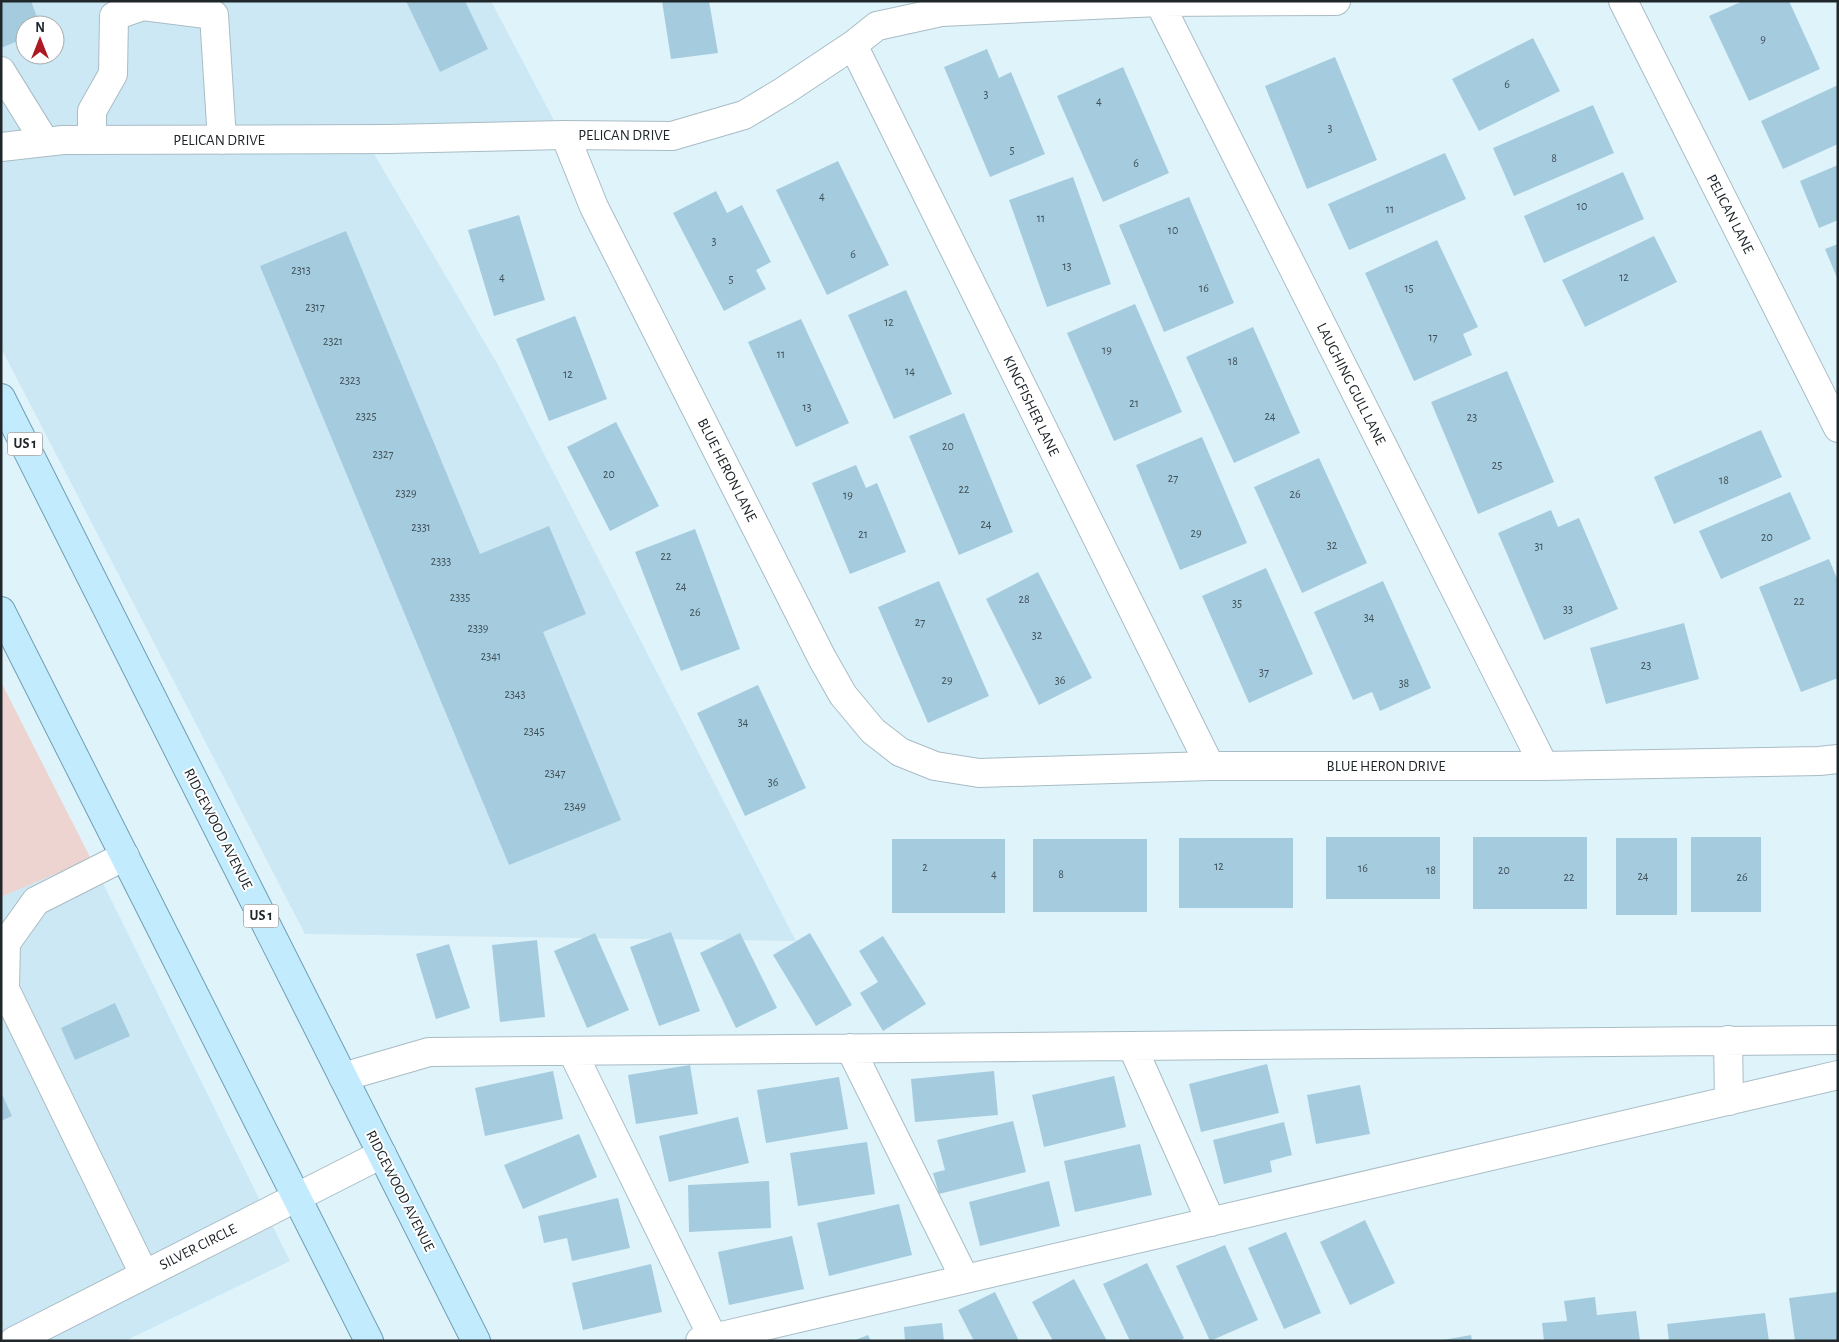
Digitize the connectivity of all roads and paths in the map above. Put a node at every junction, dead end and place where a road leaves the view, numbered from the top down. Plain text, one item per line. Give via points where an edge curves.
1 (1336, 1) edge
2 (1623, 1) edge
3 (1159, 2) edge
4 (853, 45) junction
5 (1, 71) edge
6 (566, 135) junction
7 (92, 140) junction
8 (222, 140) junction
9 (45, 142) junction
10 (1, 147) edge
11 (1, 398) edge
12 (1838, 428) edge
13 (1, 611) edge
14 (1838, 759) edge
15 (935, 766) joint
16 (1210, 766) junction
17 (1544, 766) junction
18 (125, 856) junction
19 (1728, 1040) junction
20 (1838, 1040) edge
21 (1132, 1046) junction
22 (850, 1048) junction
23 (572, 1050) junction
24 (1838, 1075) edge
25 (343, 1077) junction
26 (1729, 1101) junction
27 (382, 1154) junction
28 (297, 1197) junction
29 (1211, 1222) junction
30 (144, 1274) junction
31 (964, 1279) junction
32 (706, 1339) edge
33 (14, 1341) edge
34 (369, 1341) edge
35 (476, 1341) edge

1 - 3 street, PELICAN DRIVE
2 - 12 street, PELICAN LANE
3 - 4 street, PELICAN DRIVE via 941,12 877,26
3 - 17 street, LAUGHING GULL LANE
4 - 6 street, PELICAN DRIVE via 744,115 672,136
4 - 16 street, KINGFISHER LANE
5 - 9 street
6 - 8 street, PELICAN DRIVE
6 - 15 street, BLUE HERON LANE via 599,216 839,688 873,731 900,752
7 - 8 street, PELICAN DRIVE
7 - 8 street via 92,110 113,74 114,16 143,6 214,15
7 - 9 street, PELICAN DRIVE
9 - 10 street, PELICAN DRIVE
11 - 25 main road, RIDGEWOOD AVENUE / US 1
13 - 18 main road
14 - 17 street, BLUE HERON DRIVE
15 - 16 street, BLUE HERON DRIVE via 980,773
16 - 17 street, BLUE HERON DRIVE
18 - 28 main road
18 - 30 street via 36,900 6,943 4,989
19 - 20 street
19 - 21 street
19 - 26 street
21 - 22 street
21 - 29 street
22 - 23 street
22 - 31 street
23 - 25 street via 429,1052
23 - 32 street
24 - 26 street
25 - 27 main road, RIDGEWOOD AVENUE / US 1
26 - 29 street
27 - 28 street, SILVER CIRCLE
27 - 35 main road, RIDGEWOOD AVENUE / US 1
28 - 30 street, SILVER CIRCLE
28 - 34 main road
29 - 31 street
30 - 33 street, SILVER CIRCLE
31 - 32 street

